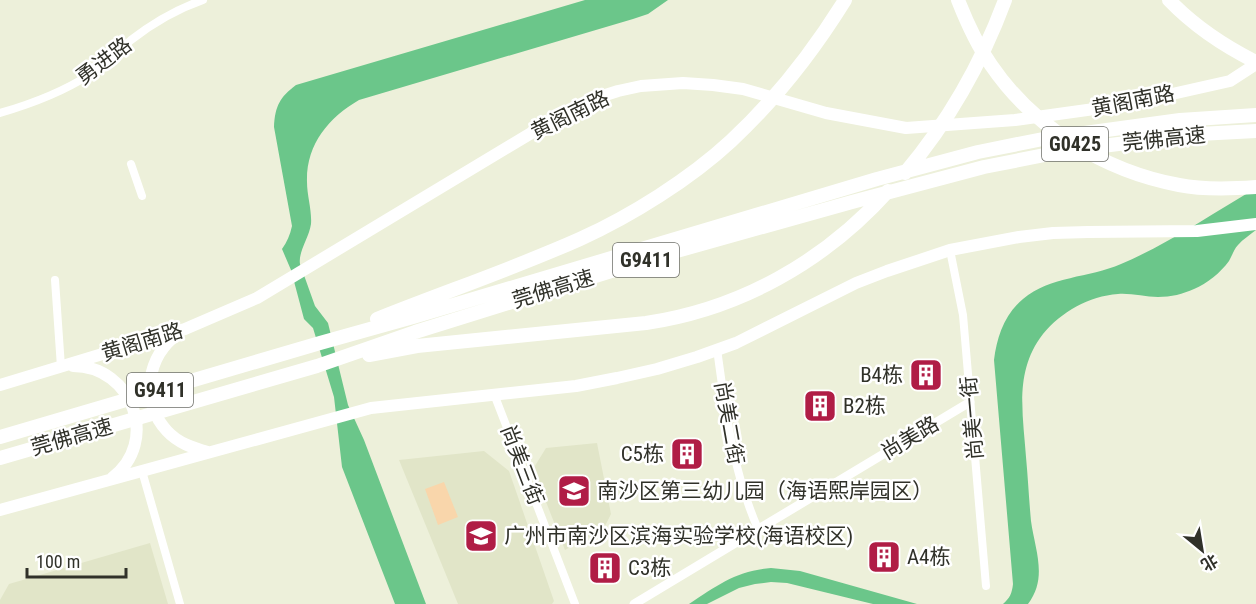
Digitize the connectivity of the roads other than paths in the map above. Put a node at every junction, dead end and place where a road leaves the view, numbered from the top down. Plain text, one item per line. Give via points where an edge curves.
1 (203, 0) edge
2 (845, 0) edge
3 (958, 0) edge
4 (1005, 0) edge
5 (189, 2) edge
6 (1172, 3) edge
7 (1256, 63) edge
8 (0, 113) edge
9 (1256, 115) edge
10 (1256, 131) edge
11 (131, 164) dead end
12 (1256, 186) edge
13 (142, 196) dead end
14 (1256, 224) edge
15 (950, 250) junction
16 (55, 280) dead end
17 (412, 312) junction
18 (185, 329) junction
19 (416, 339) junction
20 (717, 350) junction
21 (61, 367) junction
22 (0, 385) edge
23 (494, 394) junction
24 (970, 402) junction
25 (0, 437) edge
26 (209, 453) junction
27 (0, 458) edge
28 (142, 471) junction
29 (109, 480) junction
30 (6, 508) edge
31 (0, 515) edge
32 (758, 529) junction
33 (986, 586) dead end
34 (180, 604) edge
35 (575, 604) edge
36 (634, 604) edge

1 - 5 street, 勇进路
2 - 17 highway via 802,62 753,120 681,181 581,238
3 - 12 highway, G0425 via 977,43 1004,83 1042,123 1099,159 1180,185 1234,189
4 - 19 highway via 979,59 915,161 856,224 803,265 731,301 672,319
5 - 8 street, 勇进路 via 150,26 90,75 61,92
6 - 7 highway via 1200,28
7 - 18 main road, 黄阁南路 via 1230,81 1123,105 1015,120 906,128 826,113 728,87 683,83 618,91 574,108 257,298
9 - 17 highway, 莞佛高速 / G9411 via 1180,120 978,152
10 - 19 highway, 莞佛高速 / G9411 via 1070,150 984,167 666,254
11 - 13 street
14 - 15 main road via 1217,230 1053,233
15 - 20 main road via 856,283
15 - 24 street, 尚美一街 via 963,315
16 - 21 street
17 - 25 highway, 莞佛高速 / G9411
18 - 21 main road, 黄阁南路
18 - 26 main road via 172,338 154,362 149,392 152,407 168,433
19 - 27 highway, 莞佛高速 / G9411
20 - 23 main road via 617,378
20 - 32 street, 尚美二街 via 736,467
21 - 22 main road, 黄阁南路
21 - 29 main road via 92,368 107,375 132,404 137,427 135,443 121,471
23 - 26 main road via 370,408
23 - 35 street, 尚美三街
24 - 32 street, 尚美路
24 - 33 street, 尚美一街
26 - 28 main road
28 - 29 main road
28 - 34 street
29 - 30 main road
30 - 31 main road
32 - 36 street, 尚美路

